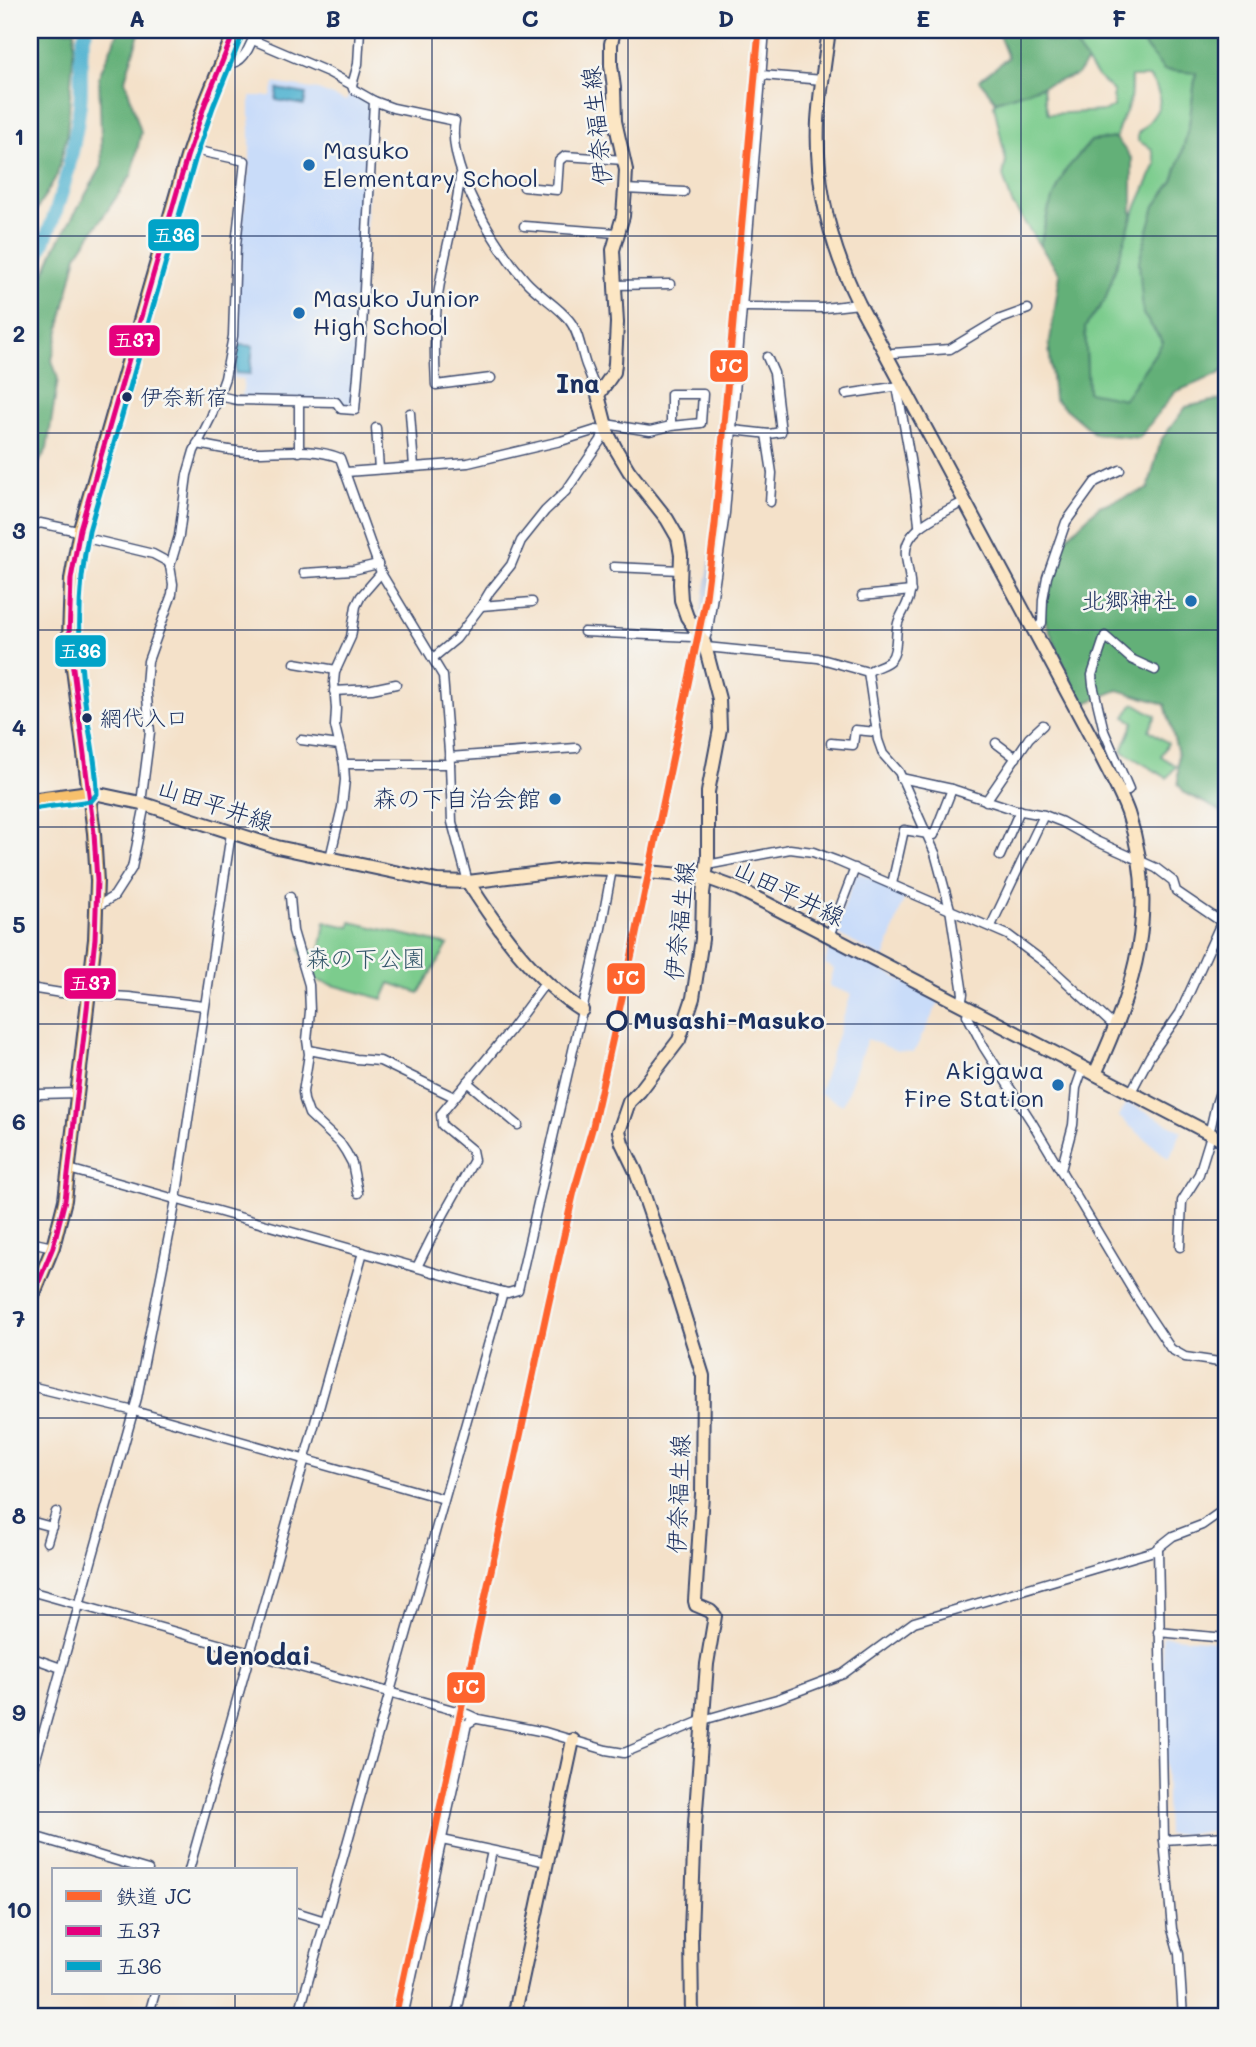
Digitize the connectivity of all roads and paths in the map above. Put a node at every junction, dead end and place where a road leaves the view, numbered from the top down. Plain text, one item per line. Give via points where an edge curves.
1 (235, 30) edge
2 (256, 30) edge
3 (360, 30) edge
4 (614, 30) edge
5 (765, 30) edge
6 (829, 30) edge
7 (253, 40) junction
8 (221, 62) junction
9 (762, 75) junction
10 (823, 80) junction
11 (352, 85) junction
12 (374, 101) junction
13 (190, 149) junction
14 (624, 160) junction
15 (460, 173) junction
16 (524, 187) dead end
17 (625, 189) junction
18 (684, 192) dead end
19 (524, 226) dead end
20 (617, 233) junction
21 (670, 284) dead end
22 (615, 285) junction
23 (859, 304) junction
24 (743, 307) junction
25 (1028, 309) dead end
26 (767, 356) dead end
27 (888, 357) junction
28 (491, 378) dead end
29 (900, 385) junction
30 (846, 394) dead end
31 (598, 395) junction
32 (219, 396) junction
33 (299, 401) junction
34 (410, 413) dead end
35 (671, 426) junction
36 (376, 428) dead end
37 (605, 428) junction
38 (733, 430) junction
39 (766, 433) junction
40 (197, 444) junction
41 (299, 452) junction
42 (414, 467) junction
43 (379, 469) junction
44 (1120, 470) dead end
45 (346, 472) junction
46 (965, 501) junction
47 (770, 502) dead end
48 (919, 526) junction
49 (79, 534) junction
50 (30, 552) edge
51 (378, 564) junction
52 (170, 566) junction
53 (614, 567) dead end
54 (680, 570) junction
55 (304, 573) dead end
56 (381, 573) junction
57 (911, 590) junction
58 (862, 596) dead end
59 (532, 602) dead end
60 (481, 606) junction
61 (1034, 630) junction
62 (695, 631) junction
63 (584, 632) dead end
64 (705, 645) junction
65 (433, 658) junction
66 (295, 663) dead end
67 (336, 670) junction
68 (1155, 670) dead end
69 (869, 673) junction
70 (396, 684) dead end
71 (334, 691) junction
72 (1042, 725) dead end
73 (877, 732) junction
74 (301, 740) dead end
75 (831, 743) dead end
76 (996, 743) dead end
77 (338, 745) junction
78 (576, 748) dead end
79 (1016, 758) junction
80 (450, 761) junction
81 (344, 764) junction
82 (901, 778) junction
83 (952, 789) junction
84 (89, 792) junction
85 (1121, 795) junction
86 (30, 800) edge
87 (986, 801) junction
88 (143, 803) junction
89 (1020, 810) junction
90 (1044, 815) junction
91 (231, 833) junction
92 (927, 834) junction
93 (1000, 856) dead end
94 (330, 858) junction
95 (1139, 859) junction
96 (855, 868) junction
97 (612, 869) junction
98 (706, 871) junction
99 (468, 882) junction
100 (892, 884) junction
101 (290, 897) dead end
102 (96, 907) junction
103 (950, 909) junction
104 (1224, 924) edge
105 (991, 926) junction
106 (829, 936) junction
107 (546, 982) junction
108 (30, 988) edge
109 (88, 994) junction
110 (204, 1006) junction
111 (965, 1006) junction
112 (582, 1010) junction
113 (1116, 1028) junction
114 (309, 1050) junction
115 (1089, 1071) junction
116 (1225, 1080) edge
117 (467, 1082) junction
118 (1130, 1092) junction
119 (78, 1093) junction
120 (30, 1096) edge
121 (454, 1097) junction
122 (518, 1125) dead end
123 (1211, 1131) junction
124 (1226, 1142) edge
125 (69, 1169) junction
126 (1061, 1170) junction
127 (358, 1193) dead end
128 (176, 1200) junction
129 (30, 1242) edge
130 (53, 1247) junction
131 (1181, 1247) dead end
132 (363, 1252) junction
133 (417, 1267) junction
134 (503, 1292) junction
135 (30, 1303) edge
136 (1226, 1363) edge
137 (30, 1386) edge
138 (134, 1411) junction
139 (304, 1459) junction
140 (444, 1499) junction
141 (1226, 1508) edge
142 (56, 1512) dead end
143 (30, 1521) edge
144 (52, 1527) junction
145 (47, 1542) dead end
146 (1158, 1549) junction
147 (30, 1591) edge
148 (78, 1605) junction
149 (1158, 1632) junction
150 (1226, 1638) edge
151 (250, 1653) junction
152 (30, 1657) edge
153 (61, 1668) junction
154 (390, 1692) junction
155 (475, 1719) junction
156 (703, 1720) junction
157 (573, 1741) junction
158 (30, 1780) edge
159 (30, 1835) edge
160 (1226, 1836) edge
161 (442, 1840) junction
162 (1164, 1840) junction
163 (492, 1850) junction
164 (547, 1862) junction
165 (141, 1868) edge
166 (190, 1868) edge
167 (298, 1913) edge
168 (325, 1921) junction
169 (155, 1994) edge
170 (514, 2015) edge
171 (148, 2017) edge
172 (298, 2017) edge
173 (403, 2017) edge
174 (456, 2017) edge
175 (536, 2017) edge
176 (692, 2017) edge
177 (1183, 2017) edge

1 - 8 main road
2 - 7 street
3 - 11 street
4 - 14 main road, 伊奈福生線 via 615,121
5 - 9 street
6 - 10 main road
7 - 8 street via 239,60
7 - 11 street
8 - 13 main road
9 - 10 street
9 - 24 street
10 - 23 main road via 818,124 821,192 838,259
11 - 12 street
12 - 15 street via 455,121 453,138
12 - 33 street via 355,410 341,409 336,402
13 - 32 street via 246,161 236,245 233,336
13 - 49 main road
14 - 16 street via 565,156 559,161 557,190
14 - 17 main road, 伊奈福生線
15 - 28 street via 458,205 440,277 436,385
15 - 31 street via 507,258 526,282 570,321
17 - 18 street
17 - 20 main road, 伊奈福生線
19 - 20 street
20 - 22 main road, 伊奈福生線
21 - 22 street
22 - 31 main road, 伊奈福生線 via 614,372
23 - 24 street
23 - 27 main road
24 - 38 street
25 - 27 street via 998,320 950,349
26 - 39 street via 774,373 781,432
27 - 29 main road
29 - 30 street
29 - 46 main road
29 - 48 street
31 - 37 main road, 伊奈福生線
32 - 33 street
32 - 40 street
33 - 41 street
34 - 42 street
35 - 35 street via 671,394 704,394 702,423
35 - 37 street via 650,431
36 - 43 street
37 - 42 street via 468,463
37 - 54 main road, 伊奈福生線 via 629,471 678,538
37 - 60 street via 566,491 521,541 511,565
38 - 39 street
38 - 64 street
39 - 47 street via 772,473
40 - 41 street via 246,452
40 - 52 street
41 - 45 street via 336,456
42 - 43 street
43 - 45 street
44 - 61 street via 1094,482 1066,522 1047,577 1042,623
45 - 51 street
46 - 48 street
46 - 61 main road
48 - 57 street via 905,550
49 - 50 street via 36,524
49 - 52 street via 153,554
49 - 84 main road via 69,629
51 - 55 street
51 - 56 street
52 - 88 street via 172,594 147,670 150,732
53 - 54 street
54 - 62 main road, 伊奈福生線 via 681,600
56 - 65 street
56 - 67 street via 356,606 351,637
57 - 58 street
57 - 69 street via 897,625 893,657
59 - 60 street
60 - 65 street via 456,639
61 - 85 main road
62 - 63 street via 692,637
62 - 64 main road, 伊奈福生線
64 - 69 street via 818,658
64 - 98 main road, 伊奈福生線 via 719,699 720,729 708,792
65 - 80 street via 444,680
66 - 67 street
67 - 71 street
68 - 85 street via 1132,659 1105,636 1092,675 1104,731 1129,789
69 - 73 street
70 - 71 street
71 - 77 street
72 - 79 street
73 - 75 street via 855,730 853,745
73 - 82 street via 883,754
74 - 77 street
76 - 79 street
77 - 81 street
78 - 80 street
79 - 87 street
80 - 81 street
80 - 99 street via 452,822
81 - 94 street via 342,807
82 - 83 street
82 - 92 street
83 - 87 street
83 - 92 street via 934,835
84 - 86 main road
84 - 88 main road, 山田平井線
84 - 102 main road
85 - 95 main road
87 - 89 street
88 - 91 main road, 山田平井線
88 - 102 street via 132,868 114,896
89 - 90 street
89 - 93 street
90 - 95 street
90 - 105 street
91 - 94 main road, 山田平井線
91 - 110 street
92 - 100 street via 904,830
92 - 103 street
94 - 99 main road, 山田平井線 via 437,881
95 - 104 street via 1166,875 1176,891
95 - 113 main road via 1140,939
96 - 98 street via 813,852 790,849
96 - 100 street
96 - 106 street
97 - 98 main road, 山田平井線
97 - 99 main road, 山田平井線 via 581,868
97 - 112 street
98 - 106 main road, 山田平井線
98 - 156 main road, 伊奈福生線 via 698,977 688,1020 680,1040 626,1106 619,1131 703,1377 695,1601 715,1616
99 - 107 main road
100 - 103 street
101 - 114 street via 293,932 309,985
102 - 109 main road
103 - 105 street
103 - 111 street
104 - 118 street via 1180,1013
105 - 113 street via 1048,965
106 - 111 main road, 山田平井線
107 - 112 main road
107 - 117 street
108 - 109 street
109 - 110 street
109 - 119 main road
110 - 128 street
111 - 115 main road, 山田平井線
111 - 126 street via 978,1037
112 - 134 street via 517,1290
113 - 115 main road
114 - 121 street via 380,1061
114 - 127 street via 304,1100 309,1114 346,1152
115 - 118 main road, 山田平井線
115 - 126 street via 1076,1088 1073,1125
116 - 123 street
117 - 121 street
117 - 122 street
118 - 123 main road, 山田平井線
119 - 120 street
119 - 125 main road
121 - 133 street via 440,1120 472,1150 474,1160
123 - 124 main road, 山田平井線
123 - 131 street via 1199,1174 1182,1200
125 - 128 street
125 - 130 main road
126 - 136 street via 1171,1349
128 - 132 street
128 - 138 street
129 - 130 street
130 - 135 main road
132 - 133 street
132 - 139 street
133 - 134 street
134 - 140 street
137 - 138 street
138 - 139 street
138 - 148 street
139 - 140 street
139 - 151 street
140 - 154 street
141 - 146 street
142 - 144 street
143 - 144 street
144 - 145 street
146 - 149 street
146 - 156 street via 914,1622 843,1674
147 - 148 street
148 - 151 street
148 - 153 street
149 - 150 street
149 - 162 street
151 - 154 street
151 - 166 street
152 - 153 street
153 - 158 street
154 - 155 street
154 - 168 street
155 - 157 street
155 - 161 street via 467,1724
156 - 157 street via 624,1753
156 - 176 main road, 伊奈福生線 via 695,1823
157 - 164 main road
159 - 165 street
160 - 162 street
161 - 163 street
161 - 173 street
162 - 177 street
163 - 164 street
163 - 174 street
164 - 170 main road
167 - 168 street
168 - 172 street
169 - 171 street
170 - 175 main road

